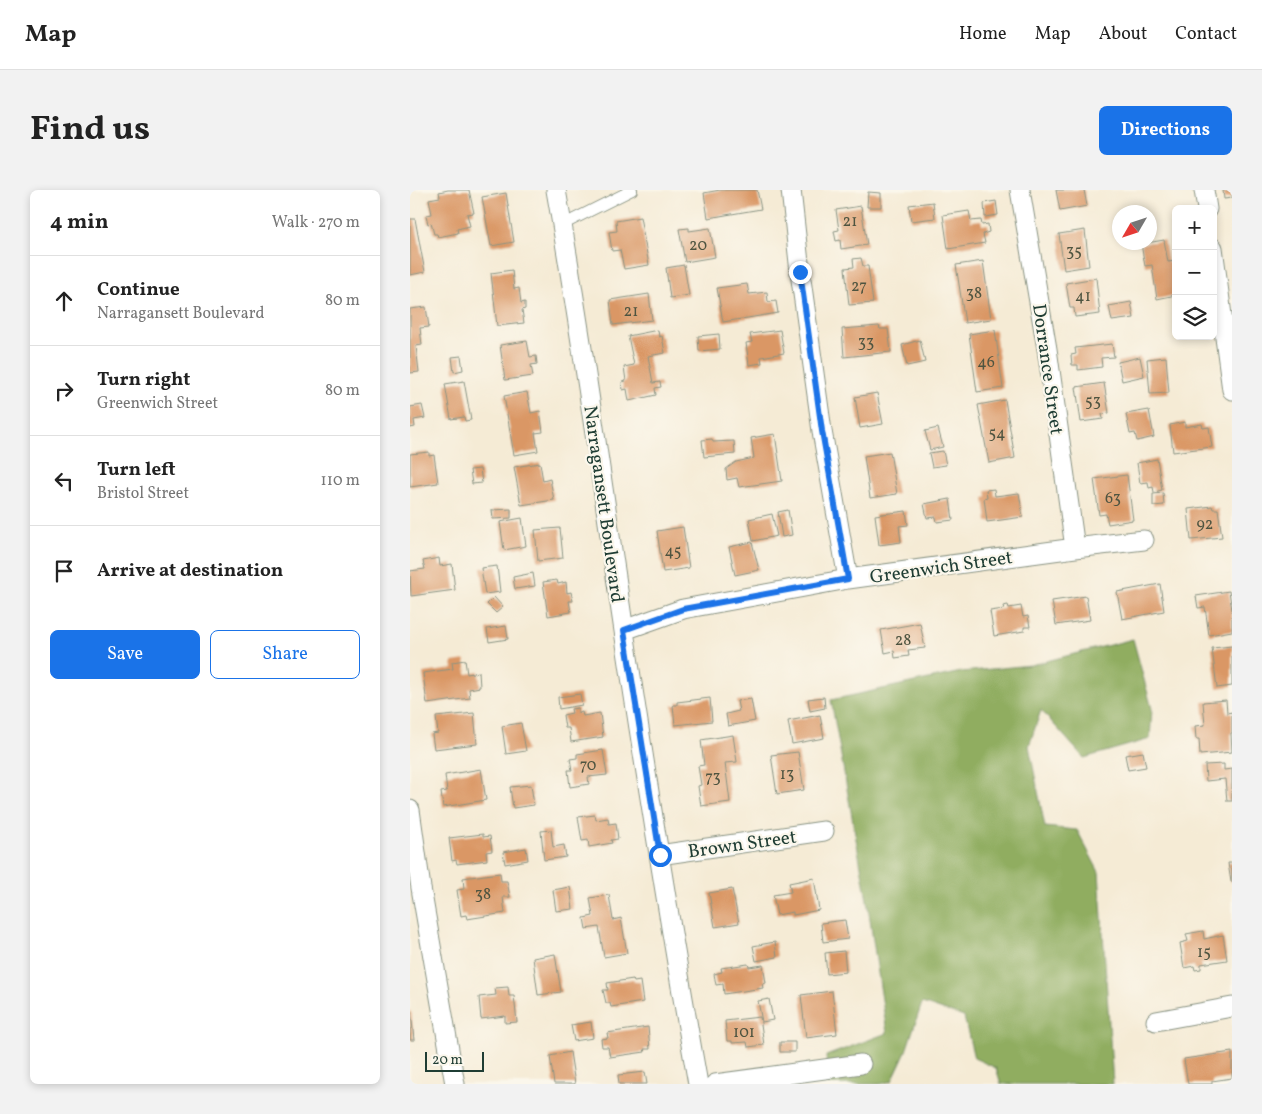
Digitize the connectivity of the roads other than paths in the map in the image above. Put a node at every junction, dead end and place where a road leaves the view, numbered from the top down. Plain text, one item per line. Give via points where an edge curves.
1 (556, 190) edge
2 (632, 190) edge
3 (791, 190) edge
4 (1020, 190) edge
5 (1204, 190) edge
6 (1206, 205) edge
7 (562, 225) junction
8 (1213, 250) edge
9 (1232, 390) edge
10 (1144, 540) dead end
11 (1075, 548) junction
12 (848, 579) junction
13 (624, 630) junction
14 (410, 810) edge
15 (824, 831) dead end
16 (660, 855) junction
17 (1232, 1007) edge
18 (1156, 1021) dead end
19 (861, 1064) dead end
20 (455, 1084) edge
21 (698, 1084) edge
22 (715, 1084) edge

1 - 7 street, Narragansett Boulevard
2 - 7 lane
3 - 12 street via 822,431
4 - 11 street, Dorrance Street via 1047,349
5 - 6 street
7 - 13 street, Narragansett Boulevard
8 - 9 street
10 - 11 street, Greenwich Street
11 - 12 street, Greenwich Street
12 - 13 street, Greenwich Street via 683,609
13 - 16 street, Narragansett Boulevard
14 - 20 street
15 - 16 street, Brown Street
16 - 21 street, Narragansett Boulevard
17 - 18 street
19 - 22 street

